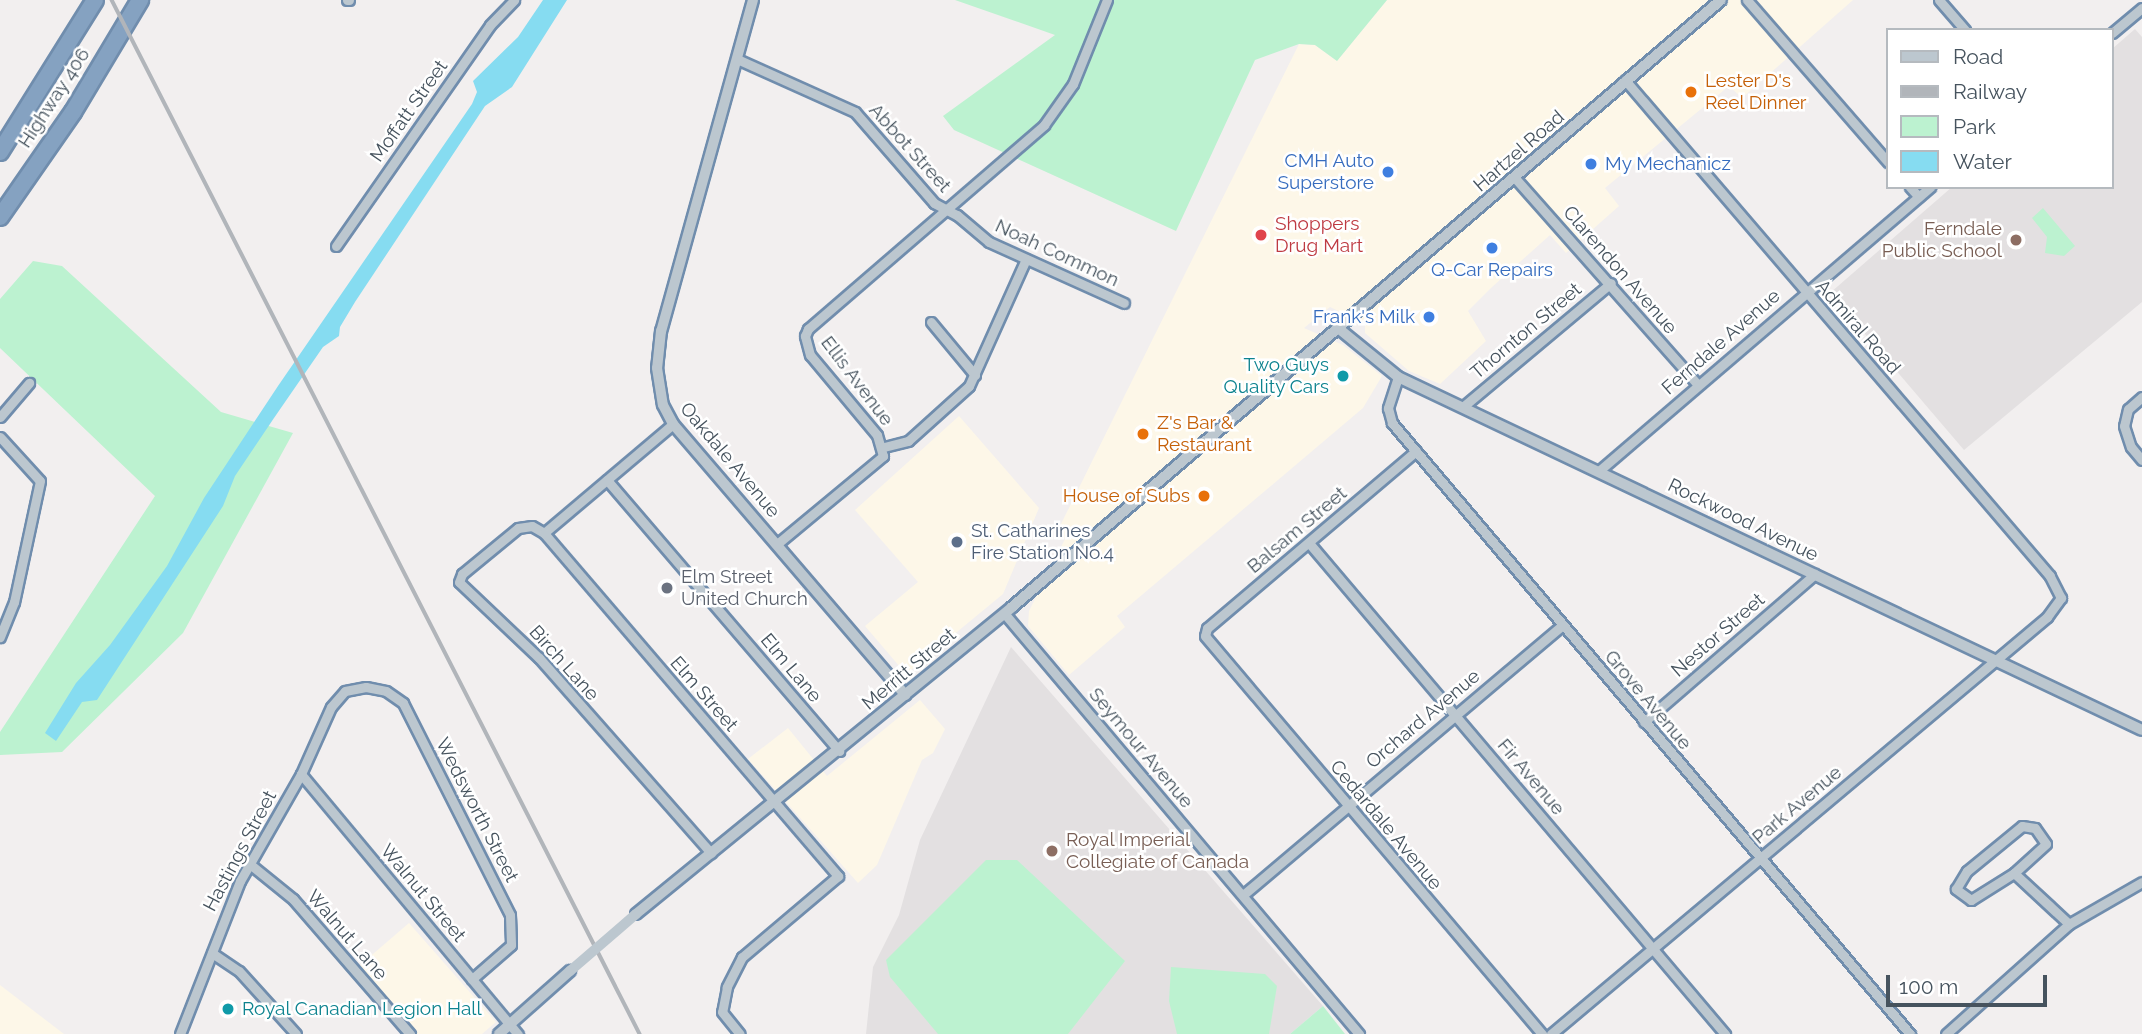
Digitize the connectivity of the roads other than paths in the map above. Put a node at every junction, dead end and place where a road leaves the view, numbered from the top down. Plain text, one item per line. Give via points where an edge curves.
1 (94, 0) edge
2 (140, 0) edge
3 (514, 0) edge
4 (753, 0) edge
5 (1107, 0) edge
6 (1721, 0) edge
7 (1747, 0) edge
8 (1939, 0) edge
9 (2131, 0) edge
10 (2141, 10) edge
11 (1963, 28) edge
12 (2114, 31) edge
13 (737, 59) junction
14 (1625, 80) junction
15 (0, 152) edge
16 (1886, 160) edge
17 (1515, 178) junction
18 (1912, 189) edge
19 (1928, 189) edge
20 (1919, 197) junction
21 (943, 209) junction
22 (0, 217) edge
23 (336, 246) dead end
24 (1026, 259) junction
25 (1611, 283) junction
26 (1805, 293) junction
27 (1124, 303) dead end
28 (931, 323) dead end
29 (1338, 328) junction
30 (975, 375) junction
31 (1398, 377) junction
32 (29, 383) dead end
33 (1698, 386) junction
34 (2142, 397) edge
35 (1465, 405) junction
36 (0, 417) edge
37 (673, 424) junction
38 (0, 437) edge
39 (884, 447) junction
40 (1416, 451) junction
41 (2142, 460) edge
42 (1600, 470) junction
43 (607, 480) junction
44 (544, 533) junction
45 (1309, 543) junction
46 (777, 544) junction
47 (1815, 574) junction
48 (2061, 598) joint
49 (1004, 613) junction
50 (1562, 625) junction
51 (1205, 636) joint
52 (0, 638) edge
53 (1996, 660) junction
54 (345, 691) joint
55 (905, 695) junction
56 (1454, 714) junction
57 (1644, 722) junction
58 (2142, 730) edge
59 (839, 751) junction
60 (301, 774) junction
61 (774, 802) junction
62 (1347, 807) junction
63 (710, 853) junction
64 (1760, 860) junction
65 (251, 865) junction
66 (2014, 873) junction
67 (2142, 882) edge
68 (1242, 895) junction
69 (2069, 924) junction
70 (1653, 949) junction
71 (212, 953) junction
72 (472, 979) junction
73 (510, 1024) junction
74 (180, 1034) edge
75 (296, 1034) edge
76 (410, 1034) edge
77 (499, 1034) edge
78 (518, 1034) edge
79 (740, 1034) edge
80 (1359, 1034) edge
81 (1542, 1034) edge
82 (1551, 1034) edge
83 (1726, 1034) edge
84 (1910, 1034) edge
85 (1946, 1034) edge

1 - 15 highway, Highway 406
2 - 22 highway, Highway 406 via 73,112
3 - 23 street, Moffatt Street via 490,25
4 - 13 street, Oakdale Avenue
5 - 21 street via 1073,84 1044,125
6 - 14 street, Hartzel Road
7 - 16 street
8 - 11 street
9 - 10 street
10 - 12 street
13 - 21 street, Abbot Street via 855,113
13 - 37 street, Oakdale Avenue via 657,350 661,397
14 - 17 street, Hartzel Road
14 - 26 street, Admiral Road
17 - 25 street, Clarendon Avenue
17 - 29 street, Hartzel Road
18 - 20 street
19 - 20 street, Ferndale Avenue
20 - 26 street, Ferndale Avenue
21 - 24 street, Noah Common via 989,242
21 - 39 street, Ellis Avenue via 819,317 805,336 810,355
24 - 27 street, Noah Common
24 - 30 street
25 - 33 street, Clarendon Avenue
25 - 35 street, Thornton Street
26 - 33 street, Ferndale Avenue
26 - 48 street, Admiral Road via 2050,576
28 - 30 street
29 - 31 street, Rockwood Avenue
29 - 49 street, Merritt Street
30 - 39 street via 969,387 908,441
31 - 35 street, Rockwood Avenue
31 - 40 street, Grove Avenue via 1388,408 1392,423
32 - 36 street
33 - 42 street, Ferndale Avenue
34 - 41 street via 2128,409 2124,426 2131,447
35 - 42 street, Rockwood Avenue
37 - 43 street
37 - 46 street, Oakdale Avenue
38 - 52 street via 35,470 40,481 14,602
39 - 46 street, Ellis Avenue via 872,469
40 - 45 street, Balsam Street
40 - 50 street, Grove Avenue
42 - 47 street, Rockwood Avenue
43 - 44 street
43 - 59 street, Elm Lane
44 - 61 street, Elm Street
44 - 63 street, Birch Lane via 532,526 518,528 462,574 459,582 540,658
45 - 51 street, Balsam Street via 1207,628
45 - 56 street, Fir Avenue
46 - 55 street, Oakdale Avenue
47 - 53 street, Rockwood Avenue
47 - 57 street, Nestor Street
48 - 53 street, Park Avenue via 2047,617
49 - 55 street, Merritt Street
49 - 68 street, Seymour Avenue
50 - 56 street, Orchard Avenue
50 - 57 street, Grove Avenue
51 - 62 street, Cedardale Avenue
53 - 58 street, Rockwood Avenue
53 - 64 street, Park Avenue
54 - 60 street, Hastings Street via 331,707
54 - 72 street, Wedsworth Street via 366,687 386,691 403,703 510,915 511,946
55 - 59 street, Merritt Street
56 - 62 street, Orchard Avenue
56 - 70 street, Fir Avenue
57 - 64 street, Grove Avenue
59 - 61 street, Merritt Street
60 - 65 street, Hastings Street
60 - 72 street, Walnut Street
61 - 63 street, Merritt Street
61 - 79 street, Elm Street via 838,876 742,957 727,987 722,1012
62 - 68 street, Orchard Avenue
62 - 81 street, Cedardale Avenue
63 - 73 street, Merritt Street, bridge
64 - 70 street, Park Avenue
64 - 84 street, Grove Avenue
65 - 71 street, Hastings Street
65 - 76 street, Walnut Lane via 293,900
66 - 66 street via 2046,844 2035,828 2022,826 1967,871 1956,889 1971,900
66 - 69 street
67 - 69 street
68 - 80 street, Seymour Avenue
69 - 85 street
70 - 82 street, Park Avenue
70 - 83 street, Fir Avenue
71 - 74 street, Hastings Street
71 - 75 street via 239,971
72 - 73 street, Walnut Street
73 - 77 street, Merritt Street
73 - 78 street, Walnut Street

